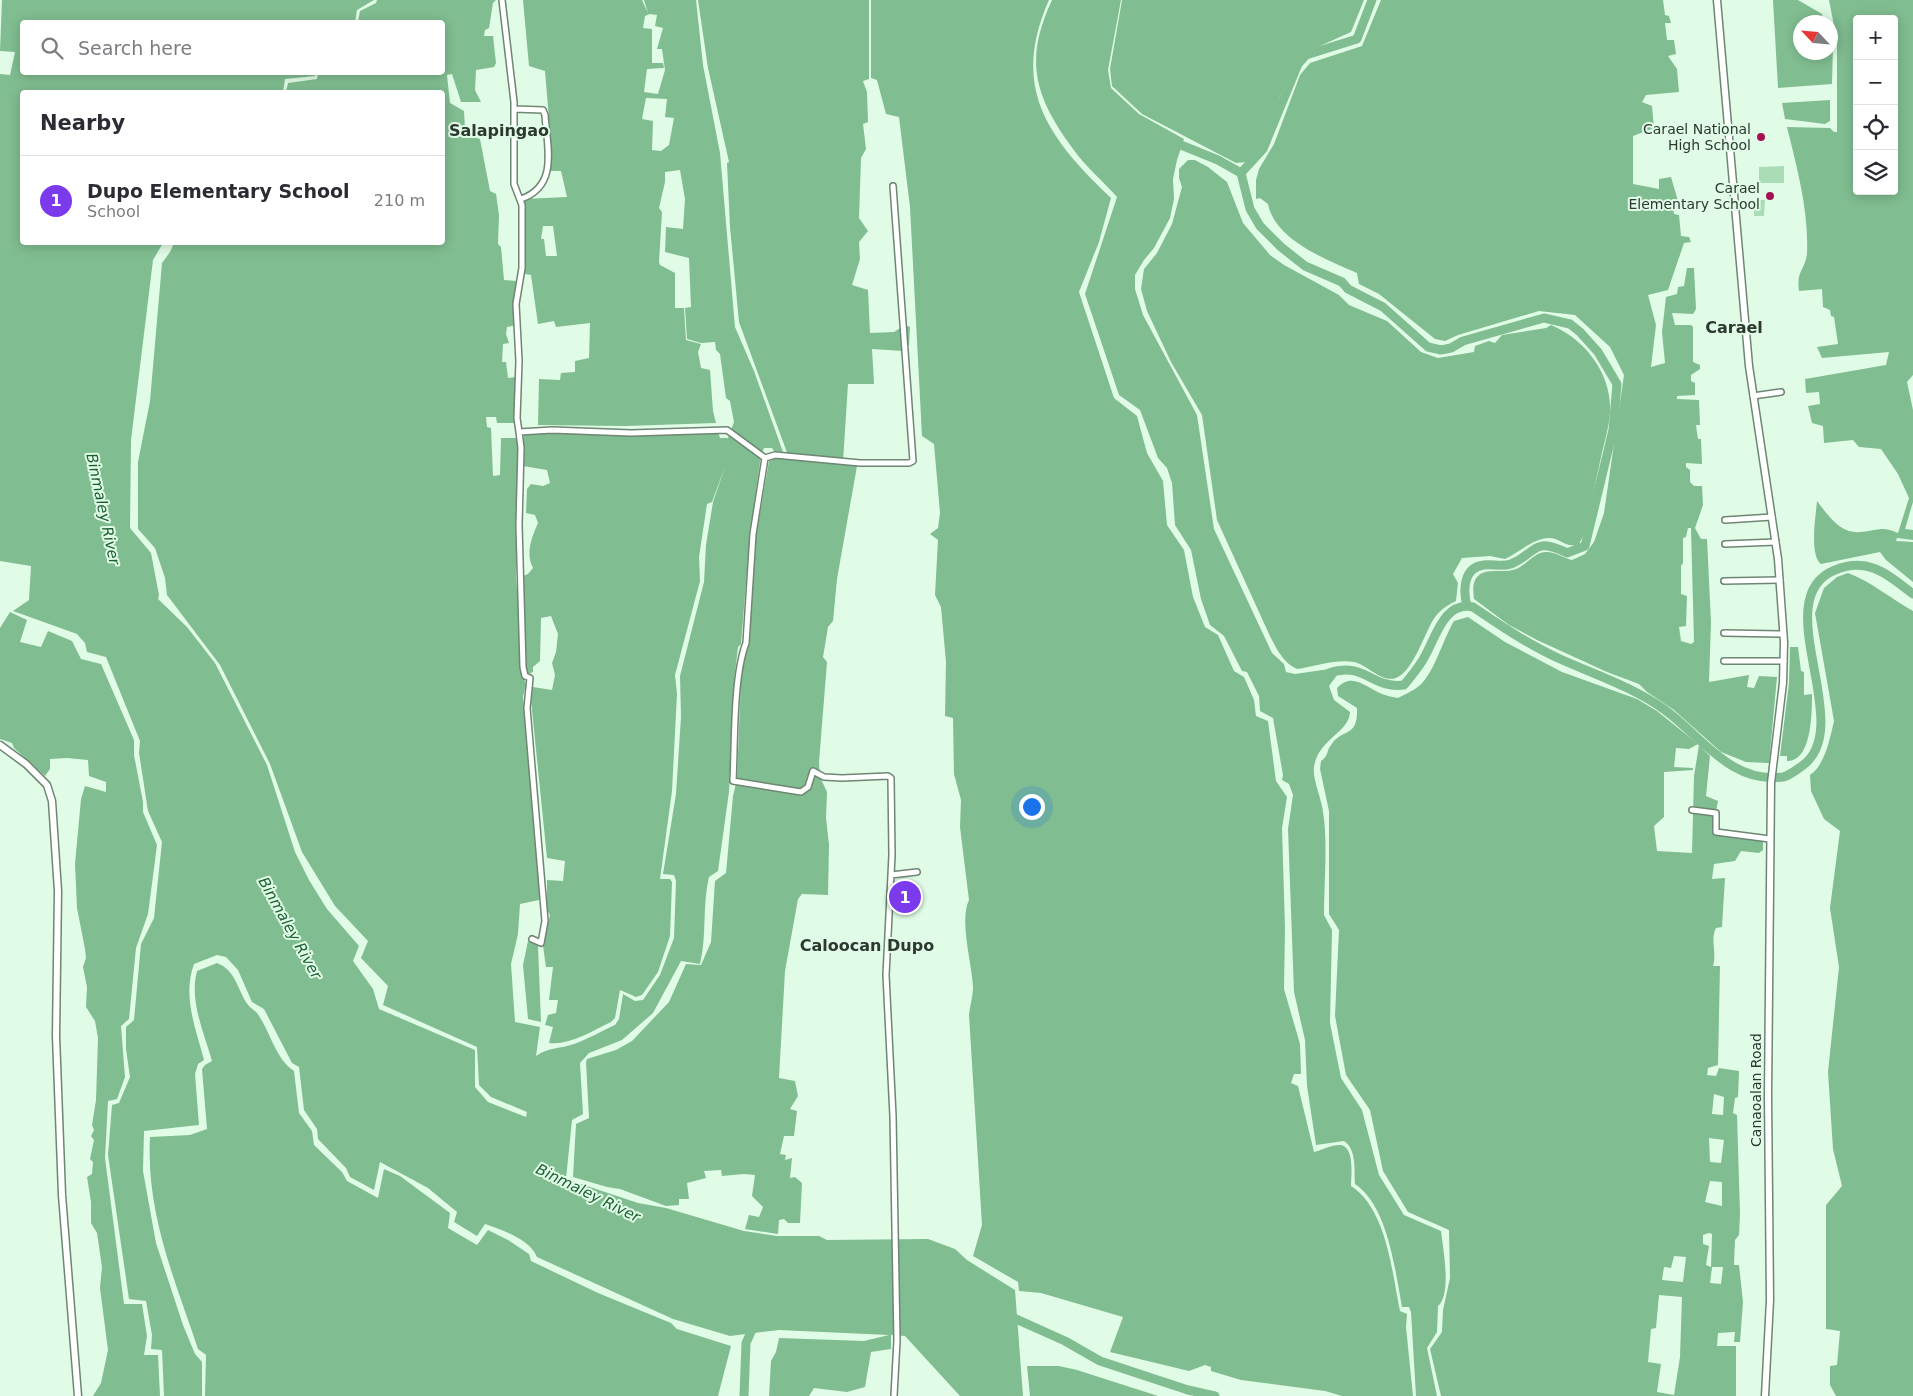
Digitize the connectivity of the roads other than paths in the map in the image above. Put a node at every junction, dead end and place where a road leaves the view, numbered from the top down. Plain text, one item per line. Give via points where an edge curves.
1 (502, 0) edge
2 (1717, 0) edge
3 (514, 108) junction
4 (893, 186) dead end
5 (521, 199) junction
6 (1781, 392) dead end
7 (1753, 396) junction
8 (519, 432) junction
9 (763, 456) junction
10 (1772, 517) junction
11 (1726, 520) dead end
12 (1776, 542) junction
13 (1725, 544) dead end
14 (1780, 580) junction
15 (1724, 581) dead end
16 (1724, 633) dead end
17 (1784, 634) junction
18 (1784, 661) junction
19 (1724, 662) dead end
20 (0, 745) edge
21 (1692, 810) dead end
22 (1770, 839) junction
23 (917, 872) dead end
24 (891, 875) junction
25 (532, 939) dead end
26 (78, 1396) edge
27 (894, 1396) edge
28 (1765, 1396) edge

1 - 3 street
2 - 7 street, Canaoalan Road
3 - 5 street via 514,184
3 - 5 street via 543,110 545,115 545,180 531,196
4 - 9 street via 913,461 860,463
5 - 8 street via 522,268 516,304
6 - 7 street
7 - 10 street, Canaoalan Road
8 - 9 street via 729,431
8 - 25 street via 523,667 525,677 530,678 527,708 545,921 541,942
9 - 24 street via 753,534 746,644 739,678 732,781 801,792 806,790 813,772 824,777 842,778 890,776
10 - 11 street
10 - 12 street, Canaoalan Road
12 - 13 street
12 - 14 street, Canaoalan Road
14 - 15 street
14 - 17 street, Canaoalan Road
16 - 17 street
17 - 18 street, Canaoalan Road
18 - 19 street
18 - 22 street, Canaoalan Road via 1771,783
20 - 26 street via 47,785 52,801 58,891 56,1036 62,1195
21 - 22 street via 1716,814 1716,832
22 - 28 street, Canaoalan Road via 1770,1300
23 - 24 street
24 - 27 street via 886,975 893,1116 897,1340

